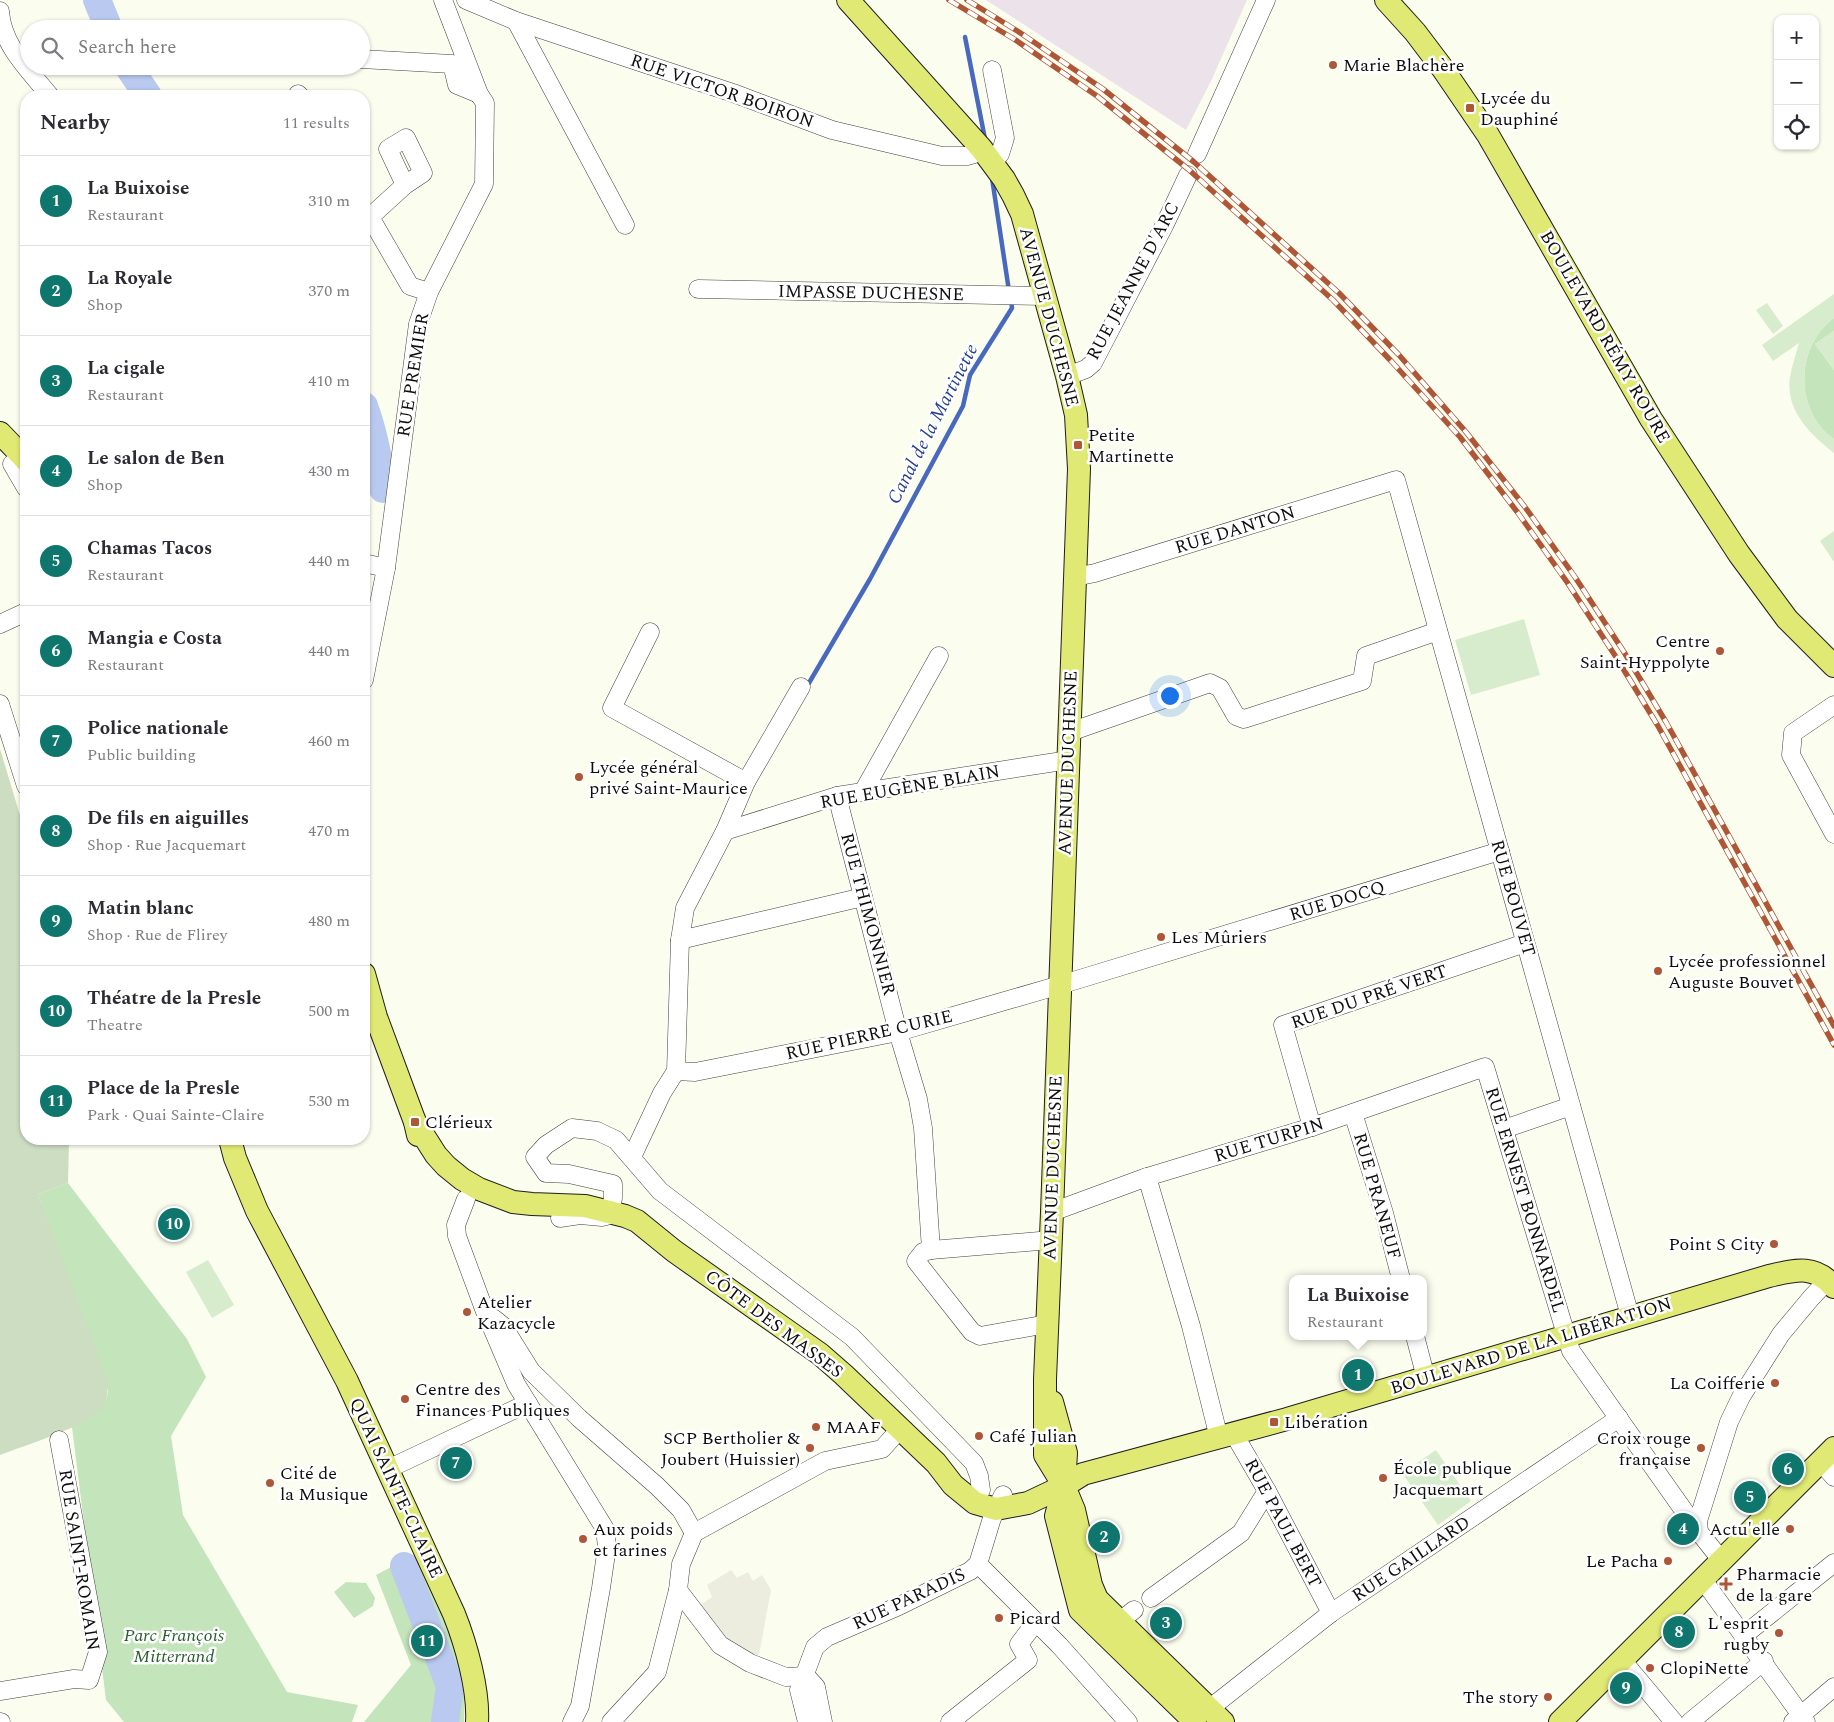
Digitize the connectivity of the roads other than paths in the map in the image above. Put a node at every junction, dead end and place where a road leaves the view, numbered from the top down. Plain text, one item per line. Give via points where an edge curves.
1 (443, 0) edge
2 (466, 0) edge
3 (848, 0) edge
4 (1266, 0) edge
5 (1386, 0) edge
6 (0, 12) edge
7 (516, 21) junction
8 (20, 59) edge
9 (370, 59) edge
10 (992, 70) dead end
11 (33, 75) edge
12 (45, 90) edge
13 (479, 94) junction
14 (1197, 154) dead end
15 (987, 155) junction
16 (1188, 174) dead end
17 (405, 185) dead end
18 (370, 211) edge
19 (370, 218) edge
20 (625, 225) dead end
21 (698, 289) dead end
22 (429, 292) junction
23 (1044, 296) junction
24 (1068, 376) junction
25 (0, 433) edge
26 (20, 453) edge
27 (20, 459) edge
28 (20, 478) edge
29 (1396, 480) joint
30 (370, 564) edge
31 (386, 568) junction
32 (1075, 577) junction
33 (20, 615) edge
34 (0, 624) edge
35 (1438, 631) junction
36 (650, 632) dead end
37 (370, 649) edge
38 (939, 656) dead end
39 (1834, 666) edge
40 (801, 686) dead end
41 (0, 704) edge
42 (1834, 705) edge
43 (1070, 732) junction
44 (1069, 760) junction
45 (20, 767) edge
46 (746, 782) junction
47 (863, 792) junction
48 (837, 796) junction
49 (725, 831) junction
50 (1834, 834) edge
51 (1500, 852) junction
52 (863, 897) junction
53 (680, 940) junction
54 (1526, 943) junction
55 (1060, 986) junction
56 (370, 996) edge
57 (370, 1008) edge
58 (376, 1017) junction
59 (898, 1032) junction
60 (1485, 1067) joint
61 (676, 1071) junction
62 (1571, 1106) junction
63 (1353, 1112) junction
64 (1312, 1127) junction
65 (1504, 1129) junction
66 (232, 1145) edge
67 (632, 1157) junction
68 (1148, 1177) junction
69 (472, 1194) junction
70 (611, 1211) junction
71 (1052, 1212) junction
72 (560, 1218) junction
73 (1051, 1240) junction
74 (931, 1250) junction
75 (674, 1251) junction
76 (1400, 1275) edge
77 (1831, 1284) edge
78 (484, 1310) junction
79 (1630, 1316) junction
80 (1047, 1324) junction
81 (1565, 1336) junction
82 (1416, 1340) edge
83 (1426, 1378) junction
84 (528, 1403) junction
85 (1619, 1418) junction
86 (900, 1429) junction
87 (1227, 1436) junction
88 (59, 1440) dead end
89 (1830, 1462) edge
90 (388, 1469) junction
91 (1064, 1486) junction
92 (1267, 1491) junction
93 (993, 1498) junction
94 (1699, 1532) junction
95 (694, 1533) junction
96 (1722, 1561) junction
97 (978, 1564) junction
98 (1834, 1564) edge
99 (1703, 1580) junction
100 (678, 1590) junction
101 (1151, 1598) dead end
102 (1331, 1613) junction
103 (1036, 1623) junction
104 (1743, 1636) junction
105 (1622, 1660) junction
106 (1764, 1661) junction
107 (806, 1676) junction
108 (1834, 1687) edge
109 (0, 1691) edge
110 (1209, 1718) edge
111 (1800, 1720) edge
112 (477, 1722) edge
113 (572, 1722) edge
114 (611, 1722) edge
115 (807, 1722) edge
116 (823, 1722) edge
117 (950, 1722) edge
118 (1127, 1722) edge
119 (1560, 1722) edge
120 (1674, 1722) edge
121 (1690, 1722) edge

1 - 13 street, RUE PREMIER
2 - 7 street, RUE VICTOR BOIRON
3 - 15 main road, AVENUE DUCHESNE
4 - 14 street
5 - 39 main road, BOULEVARD RÉMY ROURE via 1415,32 1488,134 1650,418 1739,554 1787,619
6 - 8 street via 9,45
7 - 15 street, RUE VICTOR BOIRON via 733,93 832,130 942,156
7 - 20 street
9 - 13 street via 452,64 457,85
10 - 15 street via 1005,138 1000,154
11 - 12 street
13 - 22 street, RUE PREMIER via 485,103 484,184
15 - 23 main road, AVENUE DUCHESNE via 1014,195 1022,214
16 - 24 street, RUE JEANNE D'ARC via 1093,363
17 - 18 street
19 - 22 street via 410,286
21 - 23 street, IMPASSE DUCHESNE
22 - 31 street, RUE PREMIER via 418,324
23 - 24 main road, AVENUE DUCHESNE
24 - 32 main road, AVENUE DUCHESNE via 1078,445
25 - 26 main road
27 - 28 street via 12,464
29 - 32 street, RUE DANTON
29 - 35 street, RUE BOUVET
30 - 31 street
31 - 37 street, RUE PREMIER
32 - 43 main road, AVENUE DUCHESNE
33 - 34 street
35 - 43 street via 1366,656 1362,681 1244,719 1236,716 1220,688 1210,683
35 - 51 street, RUE BOUVET
36 - 46 street via 612,708
38 - 47 street
40 - 46 street
41 - 45 street
42 - 50 street via 1793,733 1791,755
43 - 44 main road, AVENUE DUCHESNE
44 - 47 street, RUE EUGÈNE BLAIN
44 - 55 main road, AVENUE DUCHESNE
46 - 49 street
47 - 48 street, RUE EUGÈNE BLAIN
48 - 49 street, RUE EUGÈNE BLAIN
48 - 52 street, RUE THIMONNIER
49 - 53 street via 685,908
51 - 54 street, RUE BOUVET
51 - 55 street, RUE DOCQ
52 - 53 street
52 - 59 street, RUE THIMONNIER
53 - 61 street
54 - 62 street, RUE BOUVET
54 - 64 street, RUE DU PRÉ VERT via 1283,1025
55 - 59 street, RUE PIERRE CURIE
55 - 71 main road, AVENUE DUCHESNE
56 - 58 main road
57 - 58 main road
58 - 69 main road via 415,1122 436,1155 462,1179
59 - 61 street, RUE PIERRE CURIE via 695,1072
59 - 74 street, RUE THIMONNIER via 923,1128
60 - 63 street, RUE TURPIN
60 - 65 street, RUE ERNEST BONNARDEL
61 - 67 street
62 - 65 street
62 - 79 street, RUE BOUVET
63 - 64 street, RUE TURPIN
63 - 76 street, RUE PRANEUF
64 - 68 street, RUE TURPIN
65 - 81 street, RUE ERNEST BONNARDEL
66 - 90 main road, QUAI SAINTE-CLAIRE via 249,1193 347,1381
67 - 70 street via 616,1140 596,1131 572,1128 546,1144 535,1157 546,1173 569,1174 613,1184
67 - 93 street via 660,1191 852,1337 974,1463
68 - 71 street, RUE TURPIN
68 - 87 street, RUE PAUL BERT
69 - 70 main road, CÔTE DES MASSES via 514,1202 585,1206
69 - 72 main road, CÔTE DES MASSES via 492,1211 514,1216
69 - 78 street via 456,1224 457,1236
70 - 72 street via 610,1215 602,1217 580,1215
70 - 75 main road, CÔTE DES MASSES via 638,1221
71 - 73 main road, AVENUE DUCHESNE
72 - 75 main road, CÔTE DES MASSES via 610,1224
73 - 74 street
73 - 80 main road, AVENUE DUCHESNE
74 - 80 street via 923,1252 916,1261 972,1332 980,1336
75 - 86 main road, CÔTE DES MASSES via 820,1354
77 - 79 main road, BOULEVARD DE LA LIBÉRATION via 1812,1271 1795,1270
77 - 94 street via 1811,1298 1782,1334 1741,1397 1729,1422 1698,1521
78 - 84 street via 516,1384
78 - 95 street via 503,1326 532,1371 681,1510
79 - 81 main road, BOULEVARD DE LA LIBÉRATION
80 - 91 main road, AVENUE DUCHESNE via 1045,1379 1066,1447
81 - 83 main road, BOULEVARD DE LA LIBÉRATION
81 - 85 street, RUE ERNEST BONNARDEL via 1571,1351
82 - 83 street
83 - 87 main road, BOULEVARD DE LA LIBÉRATION
84 - 90 street
84 - 113 street via 605,1529 607,1547 601,1588 580,1706
85 - 94 street, RUE ERNEST BONNARDEL
85 - 102 street, RUE GAILLARD
86 - 93 main road, CÔTE DES MASSES via 936,1463
86 - 95 street via 882,1449 825,1461
87 - 91 main road, BOULEVARD DE LA LIBÉRATION via 1083,1474
87 - 92 street, RUE PAUL BERT
88 - 109 street, RUE SAINT-ROMAIN via 98,1652 89,1680 74,1679
89 - 96 main road
90 - 112 main road, QUAI SAINTE-CLAIRE via 463,1636
91 - 93 main road
91 - 110 main road via 1074,1510 1097,1599 1127,1616
91 - 110 main road via 1056,1516 1080,1610
92 - 101 street via 1241,1533
92 - 102 street, RUE PAUL BERT
93 - 97 street, RUE PARADIS
94 - 96 street, RUE ERNEST BONNARDEL
95 - 100 street via 682,1564
96 - 99 main road
97 - 103 street
97 - 107 street, RUE PARADIS via 898,1606 827,1637 815,1646
98 - 104 street
99 - 104 street
99 - 105 main road
100 - 107 street via 720,1645 750,1663 786,1677
100 - 114 street via 656,1672
102 - 110 street, RUE GAILLARD
103 - 117 street via 1018,1644 1028,1660
103 - 118 street
104 - 106 street
105 - 119 main road
105 - 120 street
106 - 111 street
106 - 121 street
107 - 115 street, RUE PARADIS via 799,1690
107 - 116 street via 816,1687
108 - 111 street

